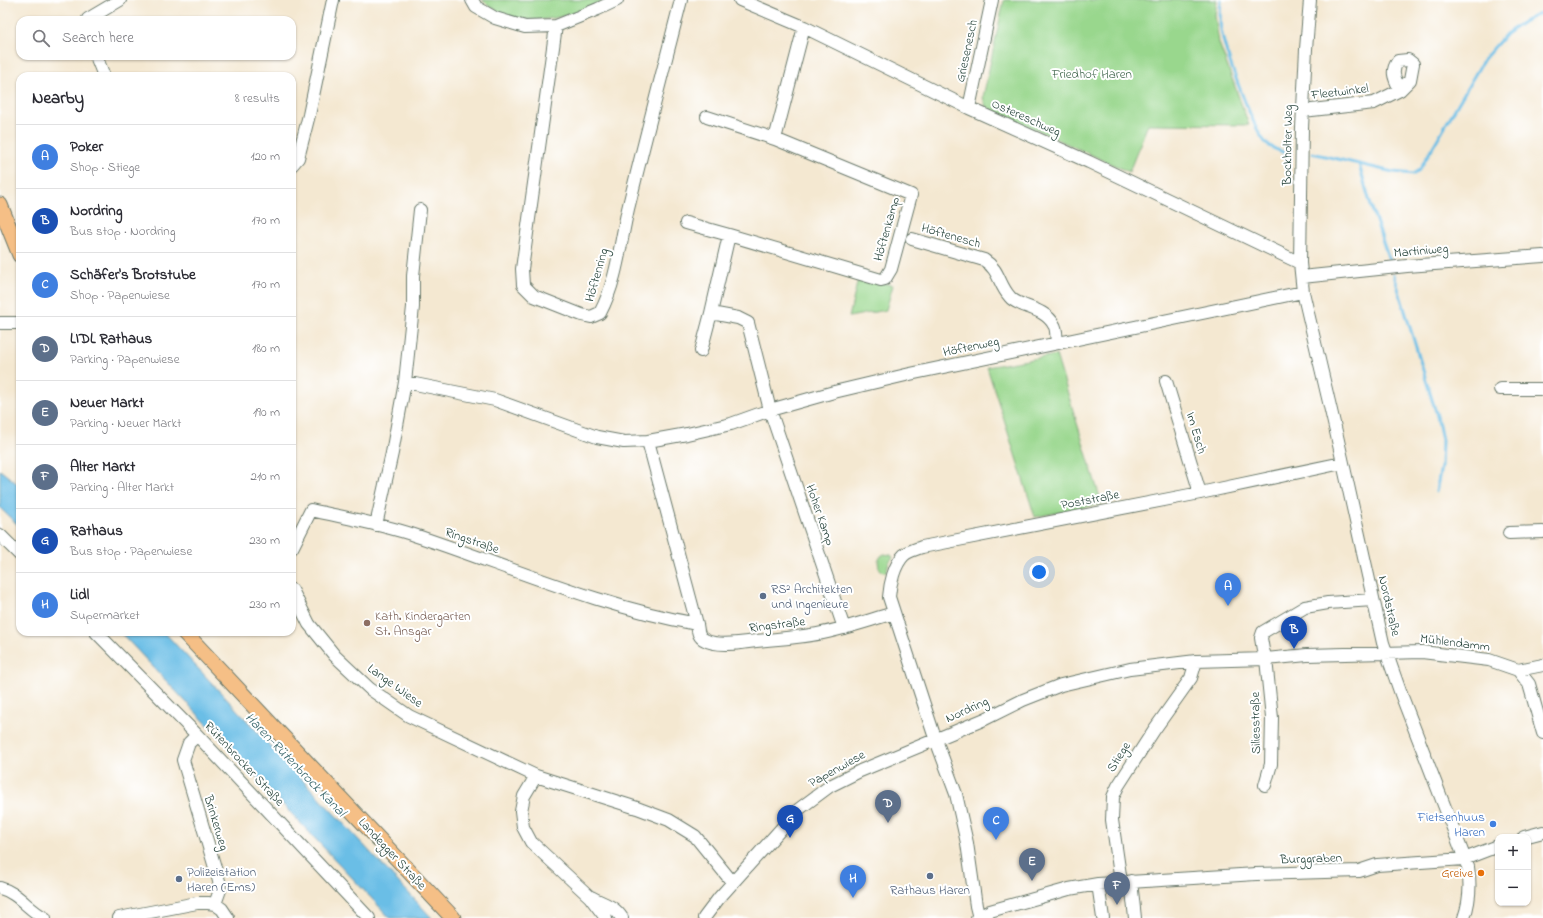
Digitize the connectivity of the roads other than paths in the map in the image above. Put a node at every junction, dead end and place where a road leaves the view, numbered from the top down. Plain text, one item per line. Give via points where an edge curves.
1 (120, 0) edge
2 (333, 0) edge
3 (472, 0) edge
4 (617, 0) edge
5 (681, 0) edge
6 (740, 0) edge
7 (992, 0) edge
8 (1310, 0) edge
9 (93, 16) edge
10 (556, 26) junction
11 (804, 27) junction
12 (98, 60) edge
13 (102, 72) edge
14 (1400, 90) dead end
15 (968, 108) junction
16 (1303, 111) junction
17 (707, 117) dead end
18 (775, 139) junction
19 (296, 160) edge
20 (0, 205) edge
21 (420, 210) dead end
22 (686, 222) dead end
23 (729, 235) junction
24 (912, 239) dead end
25 (16, 241) edge
26 (1543, 256) edge
27 (1300, 263) junction
28 (1302, 277) junction
29 (1303, 292) junction
30 (711, 313) junction
31 (0, 323) edge
32 (16, 323) edge
33 (1057, 343) junction
34 (701, 351) dead end
35 (1166, 381) dead end
36 (405, 382) junction
37 (1500, 389) dead end
38 (1543, 389) edge
39 (770, 410) junction
40 (648, 441) junction
41 (1342, 463) junction
42 (1200, 493) junction
43 (376, 525) junction
44 (1543, 532) edge
45 (1509, 534) dead end
46 (0, 535) edge
47 (296, 540) edge
48 (16, 551) edge
49 (296, 598) edge
50 (1373, 600) junction
51 (894, 613) junction
52 (698, 624) junction
53 (844, 628) junction
54 (100, 636) edge
55 (188, 636) edge
56 (1386, 652) junction
57 (1266, 659) junction
58 (1196, 661) junction
59 (1543, 665) edge
60 (1518, 670) junction
61 (1543, 733) edge
62 (197, 735) junction
63 (936, 739) junction
64 (536, 776) junction
65 (1265, 785) dead end
66 (1543, 832) edge
67 (1531, 835) edge
68 (1495, 847) edge
69 (1464, 859) junction
70 (1126, 882) junction
71 (733, 883) junction
72 (1098, 884) junction
73 (0, 888) edge
74 (590, 897) junction
75 (216, 904) junction
76 (45, 918) edge
77 (119, 918) edge
78 (228, 918) edge
79 (369, 918) edge
80 (453, 918) edge
81 (606, 918) edge
82 (622, 918) edge
83 (704, 918) edge
84 (978, 918) edge
85 (1103, 918) edge
86 (1135, 918) edge
87 (1464, 918) edge

1 - 9 street
2 - 19 street via 309,115
3 - 10 street via 476,7 495,18 525,27
4 - 10 street
5 - 10 street, Höftenring via 608,299 600,313 591,316 559,307 534,296 523,285 522,269
6 - 11 street, Ostereschweg
7 - 15 street, Griesenesch
8 - 16 street, Bockholter Weg
11 - 15 street, Ostereschweg
11 - 18 street
12 - 13 street
14 - 16 street, Fleetwinkel via 1374,103
15 - 27 street, Ostereschweg via 1089,162
16 - 27 street, Bockholter Weg
17 - 18 street, Höftenkamp
18 - 23 street, Höftenkamp via 911,195 888,276 881,280
20 - 25 main road
21 - 36 street
22 - 23 street, Höftenkamp
23 - 30 street
24 - 33 street, Höftenesch via 992,264 1003,290 1011,300 1034,308 1054,325
26 - 28 street, Martiniweg
27 - 28 street, Bockholter Weg
28 - 29 street, Bockholter Weg
29 - 33 street, Höftenweg
29 - 41 street, Nordstraße
30 - 34 street
30 - 39 street via 738,318 748,323
31 - 32 street
33 - 39 street, Höftenweg via 864,385
35 - 42 street, Im Esch
36 - 40 street via 495,400 597,437 624,442
36 - 43 street
37 - 38 street
39 - 40 street, Höftenweg via 731,424
39 - 53 street, Hoher Kamp
40 - 52 street, Ringstraße
41 - 42 street, Poststraße
41 - 50 street, Nordstraße
42 - 51 street, Poststraße via 914,550 905,555 894,576 889,598
43 - 47 street, Ringstraße via 311,510
43 - 52 street, Ringstraße via 413,535 605,602 642,613
44 - 45 street
46 - 48 street
49 - 64 street, Lange Wiese via 309,624 335,656 370,689 409,716
50 - 56 street, Nordstraße
50 - 57 street via 1305,607 1284,618 1263,632 1261,638
51 - 53 street, Ringstraße
51 - 63 street
52 - 53 street, Ringstraße via 698,632 706,641 734,644 811,635
54 - 62 street, Rütenbrocker Straße
55 - 80 main road, Landegger Straße
56 - 57 street, Nordring
56 - 60 street, Mühlendamm via 1458,655 1489,660
56 - 69 street, Nordstraße
57 - 58 street, Nordring
57 - 65 street, Siliesstraße via 1272,718 1271,764
58 - 63 street, Nordring via 1130,669 1061,685
58 - 70 street, Stiege via 1191,678 1154,730 1113,797 1112,820
59 - 60 street
60 - 61 street via 1529,684
62 - 75 street, Brinkerweg via 189,744 183,760 219,881 220,890
62 - 79 street, Rütenbrocker Straße
63 - 71 street, Papenwiese via 860,771 814,797 799,809
63 - 84 street via 956,794 967,843
64 - 71 street, Lange Wiese via 668,820 695,836
64 - 74 street via 524,796 521,811 523,827 531,842
66 - 67 street
68 - 69 street, Burggraben
69 - 70 street, Burggraben via 1377,865 1358,871
69 - 87 street, Nordstraße via 1468,867 1470,893
70 - 72 street, Burggraben
70 - 86 street, Stiege
71 - 83 street, Papenwiese
72 - 84 street, Burggraben via 990,911
72 - 85 street
73 - 76 street via 17,895
74 - 81 street
74 - 82 street via 609,905
75 - 77 street via 197,903
75 - 78 street

